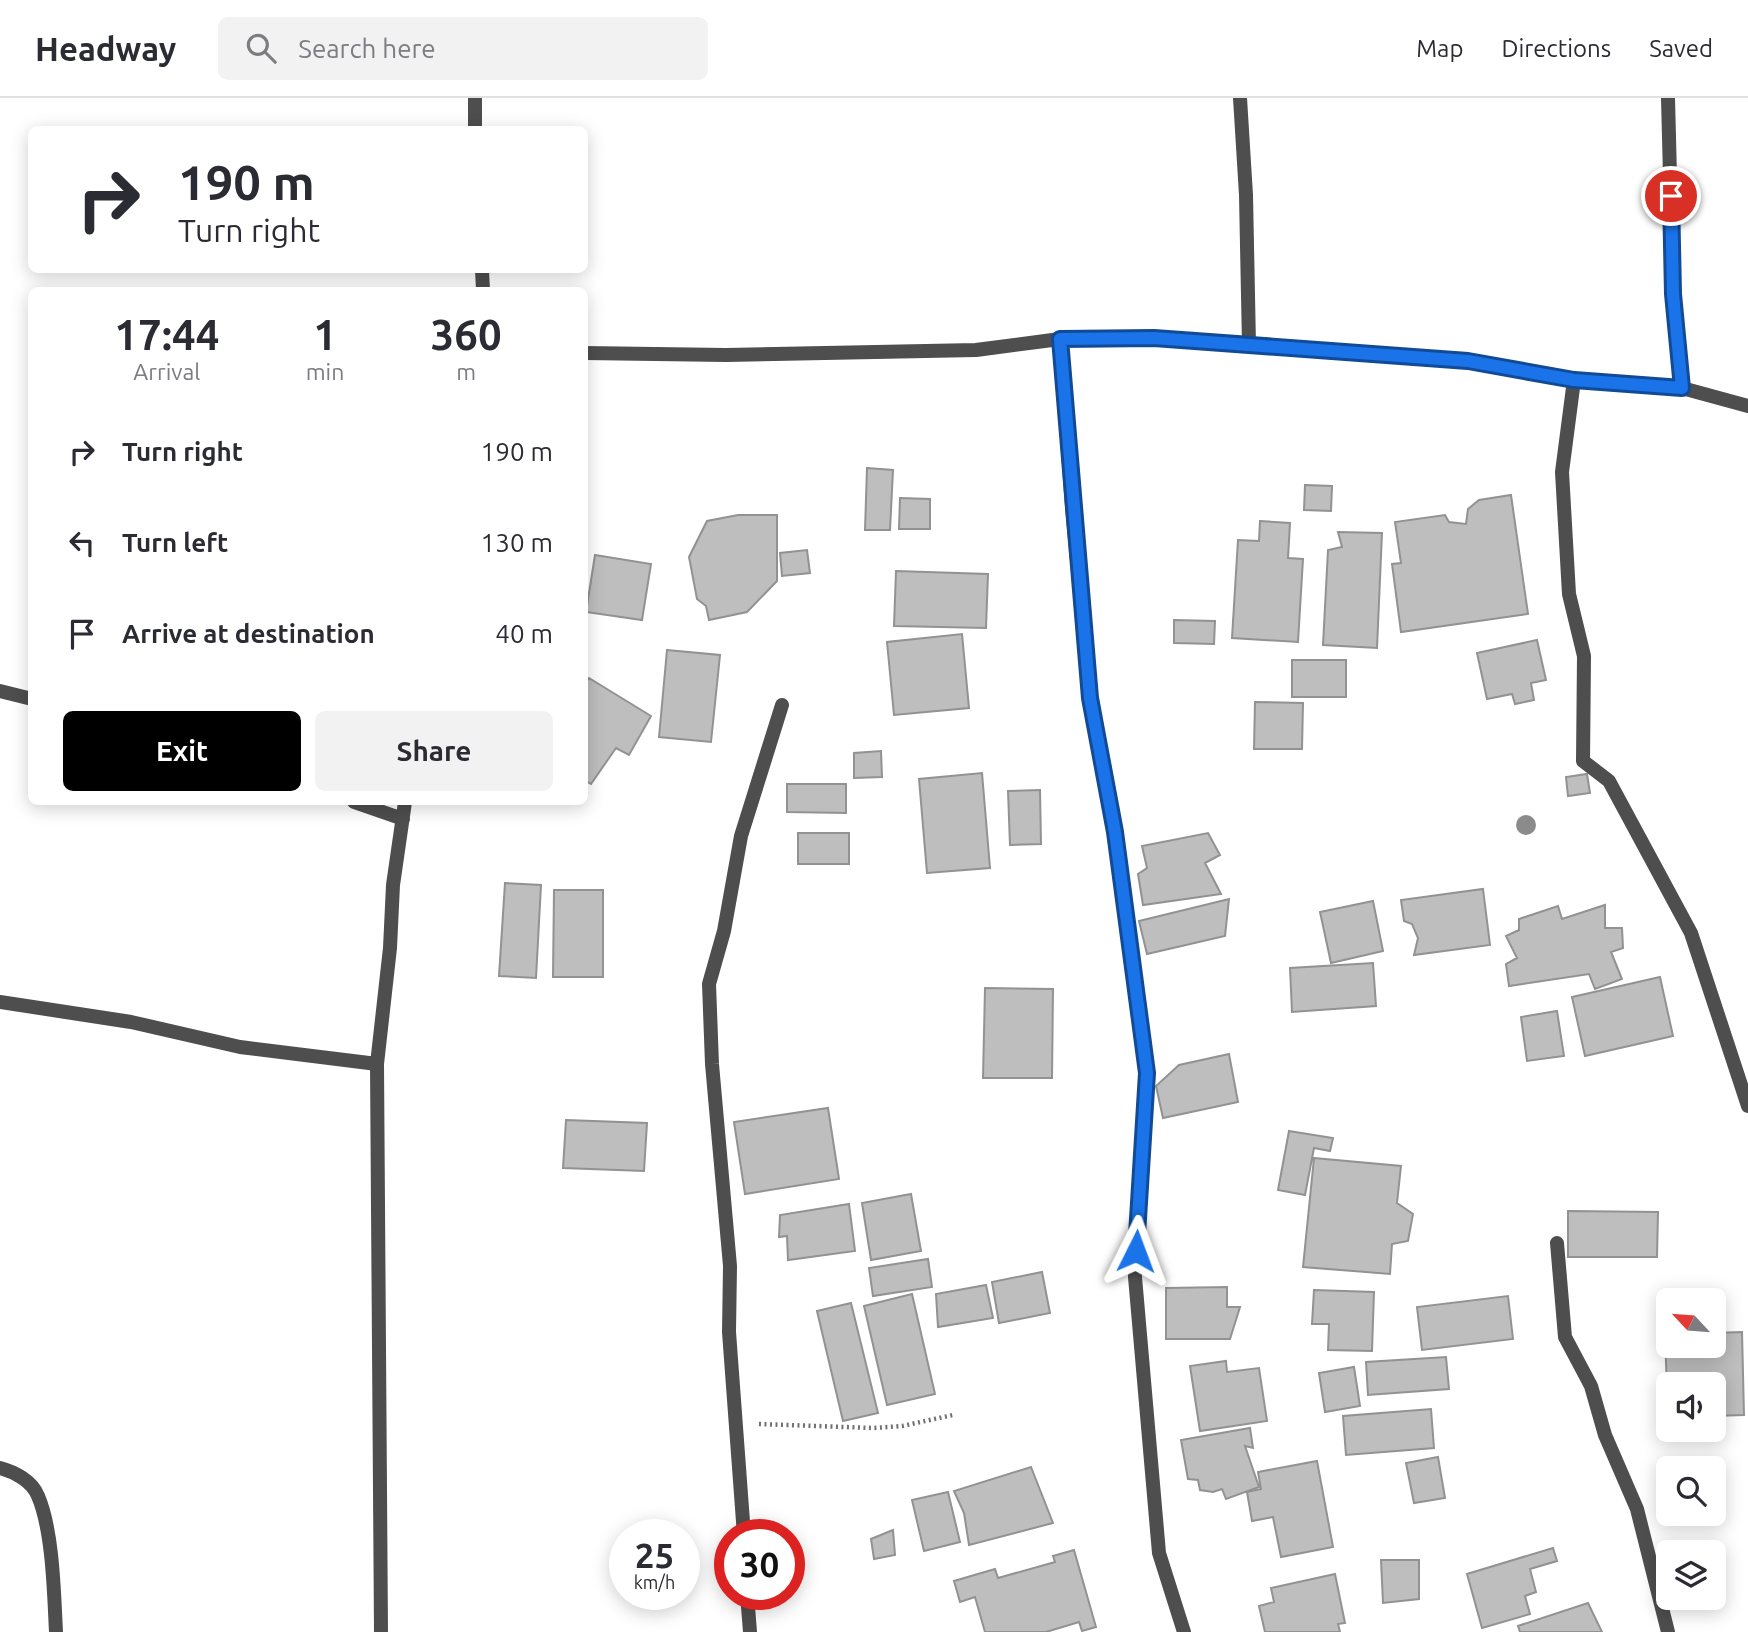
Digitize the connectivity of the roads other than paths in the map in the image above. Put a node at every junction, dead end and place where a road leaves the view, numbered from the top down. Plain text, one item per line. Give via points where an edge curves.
1 (475, 98) edge
2 (1240, 98) edge
3 (1668, 98) edge
4 (475, 126) edge
5 (1060, 339) junction
6 (1250, 345) junction
7 (588, 353) edge
8 (1574, 380) junction
9 (1682, 388) junction
10 (1748, 406) edge
11 (0, 691) edge
12 (28, 698) edge
13 (782, 705) dead end
14 (362, 805) edge
15 (404, 805) edge
16 (402, 819) junction
17 (0, 1002) edge
18 (377, 1063) junction
19 (1747, 1099) edge
20 (1557, 1242) dead end
21 (0, 1468) edge
22 (743, 1519) edge
23 (748, 1610) edge
24 (56, 1632) edge
25 (381, 1632) edge
26 (750, 1632) edge
27 (1184, 1632) edge
28 (1668, 1632) edge

1 - 4 street
2 - 6 street
3 - 9 street via 1673,294
5 - 6 street via 1154,338
5 - 7 street via 976,350
5 - 27 street via 1090,698 1115,832 1147,1073 1135,1277 1159,1553
6 - 8 street via 1468,361
8 - 9 street
8 - 19 street via 1562,472 1569,594 1584,656 1583,761 1609,781 1691,933
9 - 10 street
11 - 12 street
13 - 22 street via 741,836 709,984
14 - 16 street
15 - 16 street
16 - 18 street
17 - 18 street via 131,1022 240,1047
18 - 25 street
20 - 28 street via 1565,1337 1591,1386 1605,1435 1637,1509
21 - 24 street via 18,1473 38,1494 53,1568
23 - 26 street

